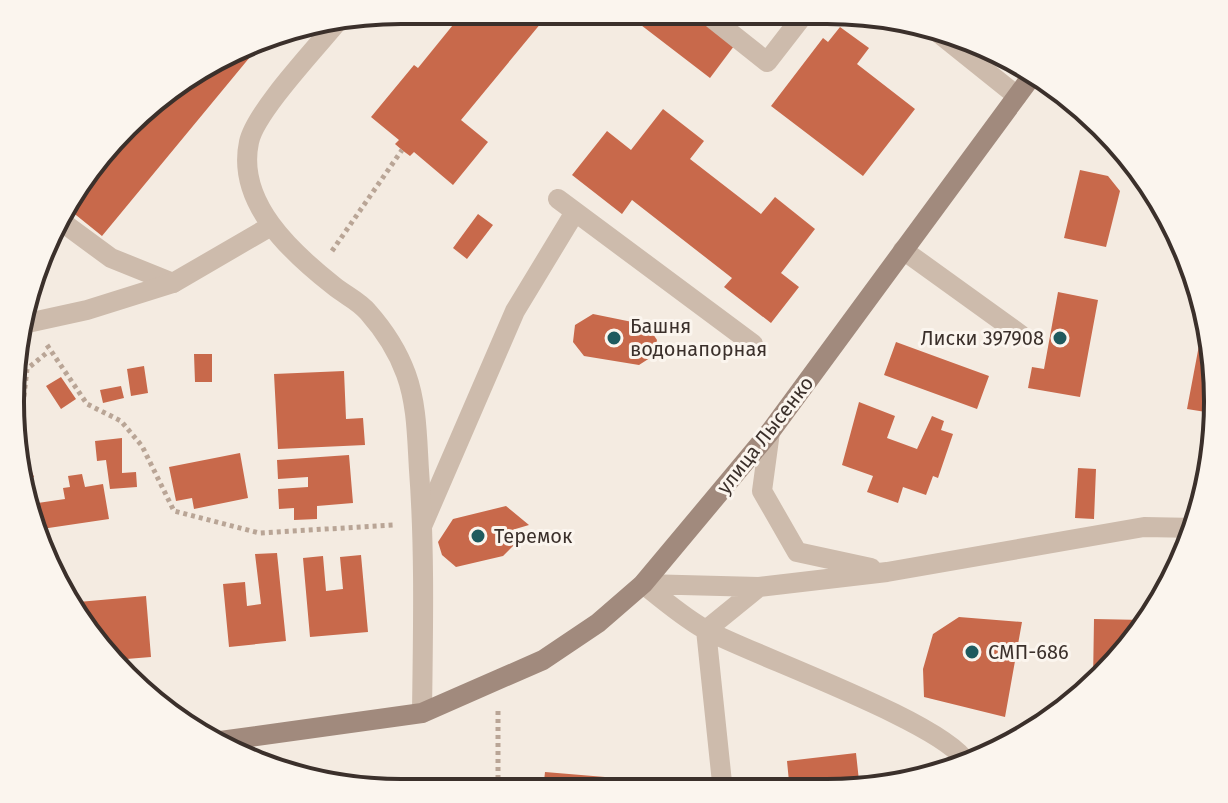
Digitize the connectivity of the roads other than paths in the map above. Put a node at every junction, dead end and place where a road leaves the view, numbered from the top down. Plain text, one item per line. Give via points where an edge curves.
1 (719, 24) edge
2 (796, 24) edge
3 (331, 31) edge
4 (956, 47) edge
5 (1027, 82) edge
6 (1017, 96) junction
7 (68, 226) edge
8 (271, 226) junction
9 (903, 250) junction
10 (173, 283) junction
11 (32, 324) edge
12 (1021, 335) dead end
13 (753, 344) dead end
14 (770, 432) junction
15 (423, 524) junction
16 (1182, 528) edge
17 (887, 572) junction
18 (643, 584) junction
19 (759, 587) junction
20 (706, 630) junction
21 (422, 713) junction
22 (233, 739) edge
23 (961, 754) edge
24 (722, 779) edge

1 - 2 street via 767,62
3 - 8 street via 249,141 257,203
4 - 6 street
5 - 6 main road, улица Лысенко
6 - 9 main road, улица Лысенко
7 - 10 street via 111,258
8 - 10 street
8 - 15 street via 318,273 366,309 406,374 416,420
9 - 12 street
9 - 14 main road, улица Лысенко
10 - 11 street
13 - 15 street via 566,206
14 - 17 street via 762,491 797,552
14 - 18 main road, улица Лысенко
15 - 21 street
16 - 17 street via 1144,527
17 - 19 street
18 - 19 street
18 - 20 street
18 - 21 main road, улица Лысенко via 543,660
19 - 20 street
20 - 23 street via 896,715
20 - 24 street
21 - 22 main road, улица Лысенко

